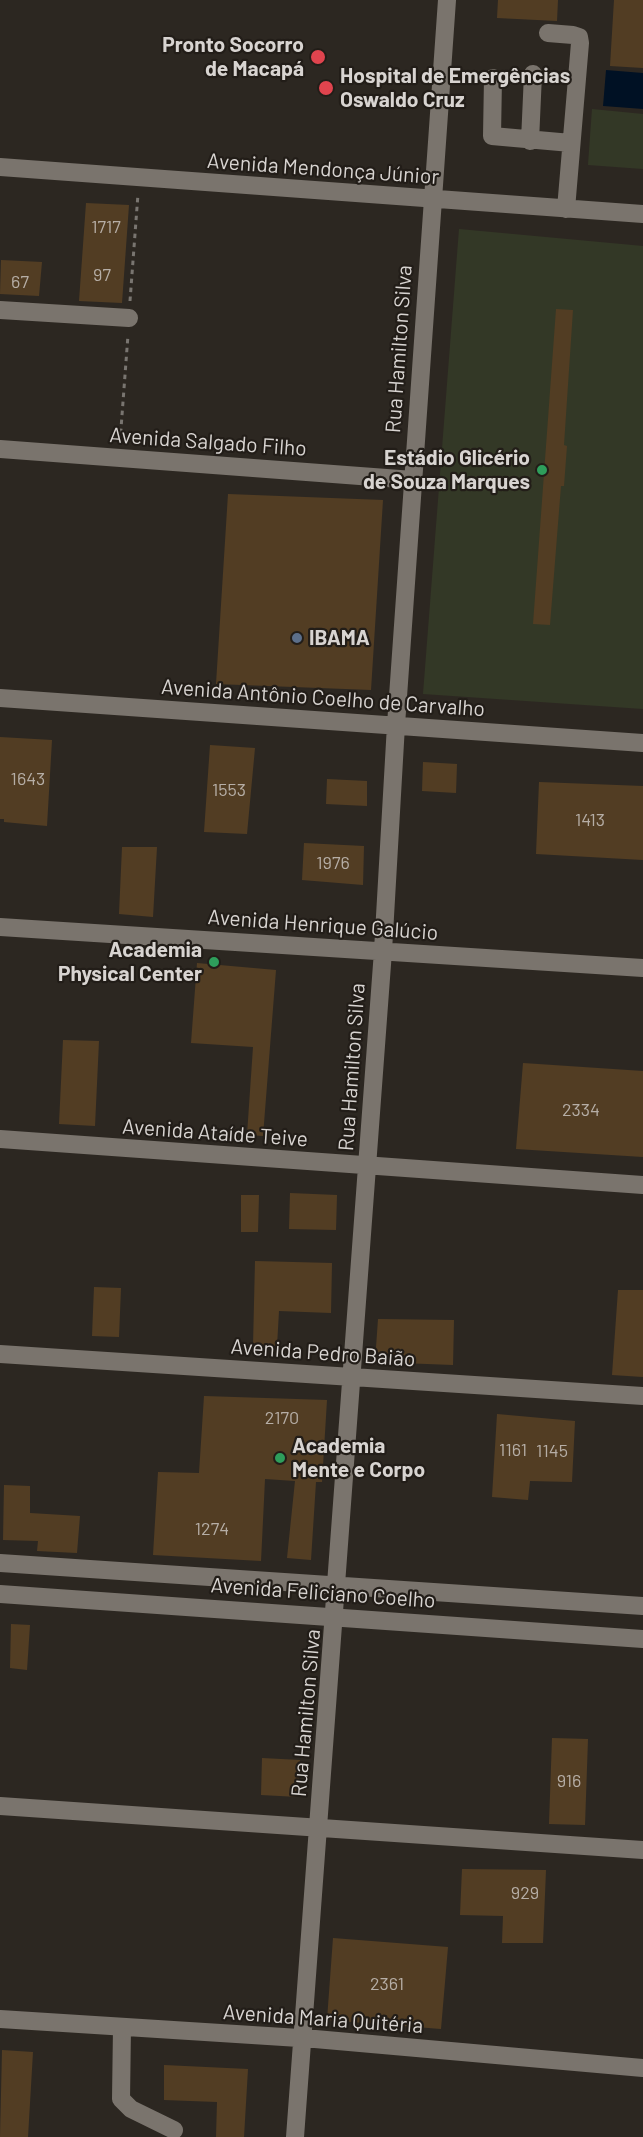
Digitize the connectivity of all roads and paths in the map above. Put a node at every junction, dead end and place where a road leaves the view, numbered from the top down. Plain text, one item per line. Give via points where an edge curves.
1 (447, 0) edge
2 (548, 33) dead end
3 (533, 74) dead end
4 (493, 78) dead end
5 (530, 141) junction
6 (571, 143) junction
7 (0, 167) edge
8 (433, 200) junction
9 (566, 209) junction
10 (643, 214) edge
11 (0, 310) edge
12 (129, 318) dead end
13 (0, 449) edge
14 (413, 480) junction
15 (0, 698) edge
16 (396, 725) junction
17 (643, 743) edge
18 (0, 927) edge
19 (383, 951) junction
20 (643, 968) edge
21 (0, 1139) edge
22 (367, 1167) junction
23 (643, 1185) edge
24 (0, 1354) edge
25 (351, 1377) junction
26 (643, 1396) edge
27 (0, 1563) edge
28 (45, 1567) junction
29 (337, 1586) junction
30 (0, 1594) edge
31 (43, 1597) junction
32 (643, 1606) edge
33 (336, 1616) junction
34 (643, 1633) edge
35 (0, 1806) edge
36 (319, 1826) junction
37 (643, 1851) edge
38 (0, 2019) edge
39 (122, 2027) junction
40 (302, 2038) junction
41 (643, 2068) edge
42 (174, 2130) dead end
43 (296, 2137) edge

1 - 8 street, Rua Hamilton Silva
2 - 6 street via 579,37
3 - 5 street
4 - 5 street via 492,136
5 - 6 street
6 - 9 street
7 - 8 street, Avenida Mendonça Júnior
8 - 9 street, Avenida Mendonça Júnior
8 - 14 street, Rua Hamilton Silva
9 - 10 street, Avenida Mendonça Júnior
11 - 12 street
13 - 14 street, Avenida Salgado Filho
14 - 16 street, Rua Hamilton Silva
15 - 16 street, Avenida Antônio Coelho de Carvalho
16 - 17 street, Avenida Antônio Coelho de Carvalho
16 - 19 street, Rua Hamilton Silva
18 - 19 street, Avenida Henrique Galúcio
19 - 20 street, Avenida Henrique Galúcio
19 - 22 street, Rua Hamilton Silva
21 - 22 street, Avenida Ataíde Teive
22 - 23 street, Avenida Ataíde Teive
22 - 25 street, Rua Hamilton Silva
24 - 25 street, Avenida Pedro Baião
25 - 26 street, Avenida Pedro Baião
25 - 29 street, Rua Hamilton Silva
27 - 28 street, Avenida Feliciano Coelho
28 - 29 street, Avenida Feliciano Coelho
28 - 31 street
29 - 32 street, Avenida Feliciano Coelho
29 - 33 street, Rua Hamilton Silva
30 - 31 street, Avenida Feliciano Coelho
31 - 33 street, Avenida Feliciano Coelho
33 - 34 street, Avenida Feliciano Coelho
33 - 36 street, Rua Hamilton Silva
35 - 36 street
36 - 37 street
36 - 40 street, Rua Hamilton Silva
38 - 39 street, Avenida Maria Quitéria
39 - 40 street, Avenida Maria Quitéria
39 - 42 street via 121,2098 130,2109
40 - 41 street, Avenida Maria Quitéria
40 - 43 street, Rua Hamilton Silva

